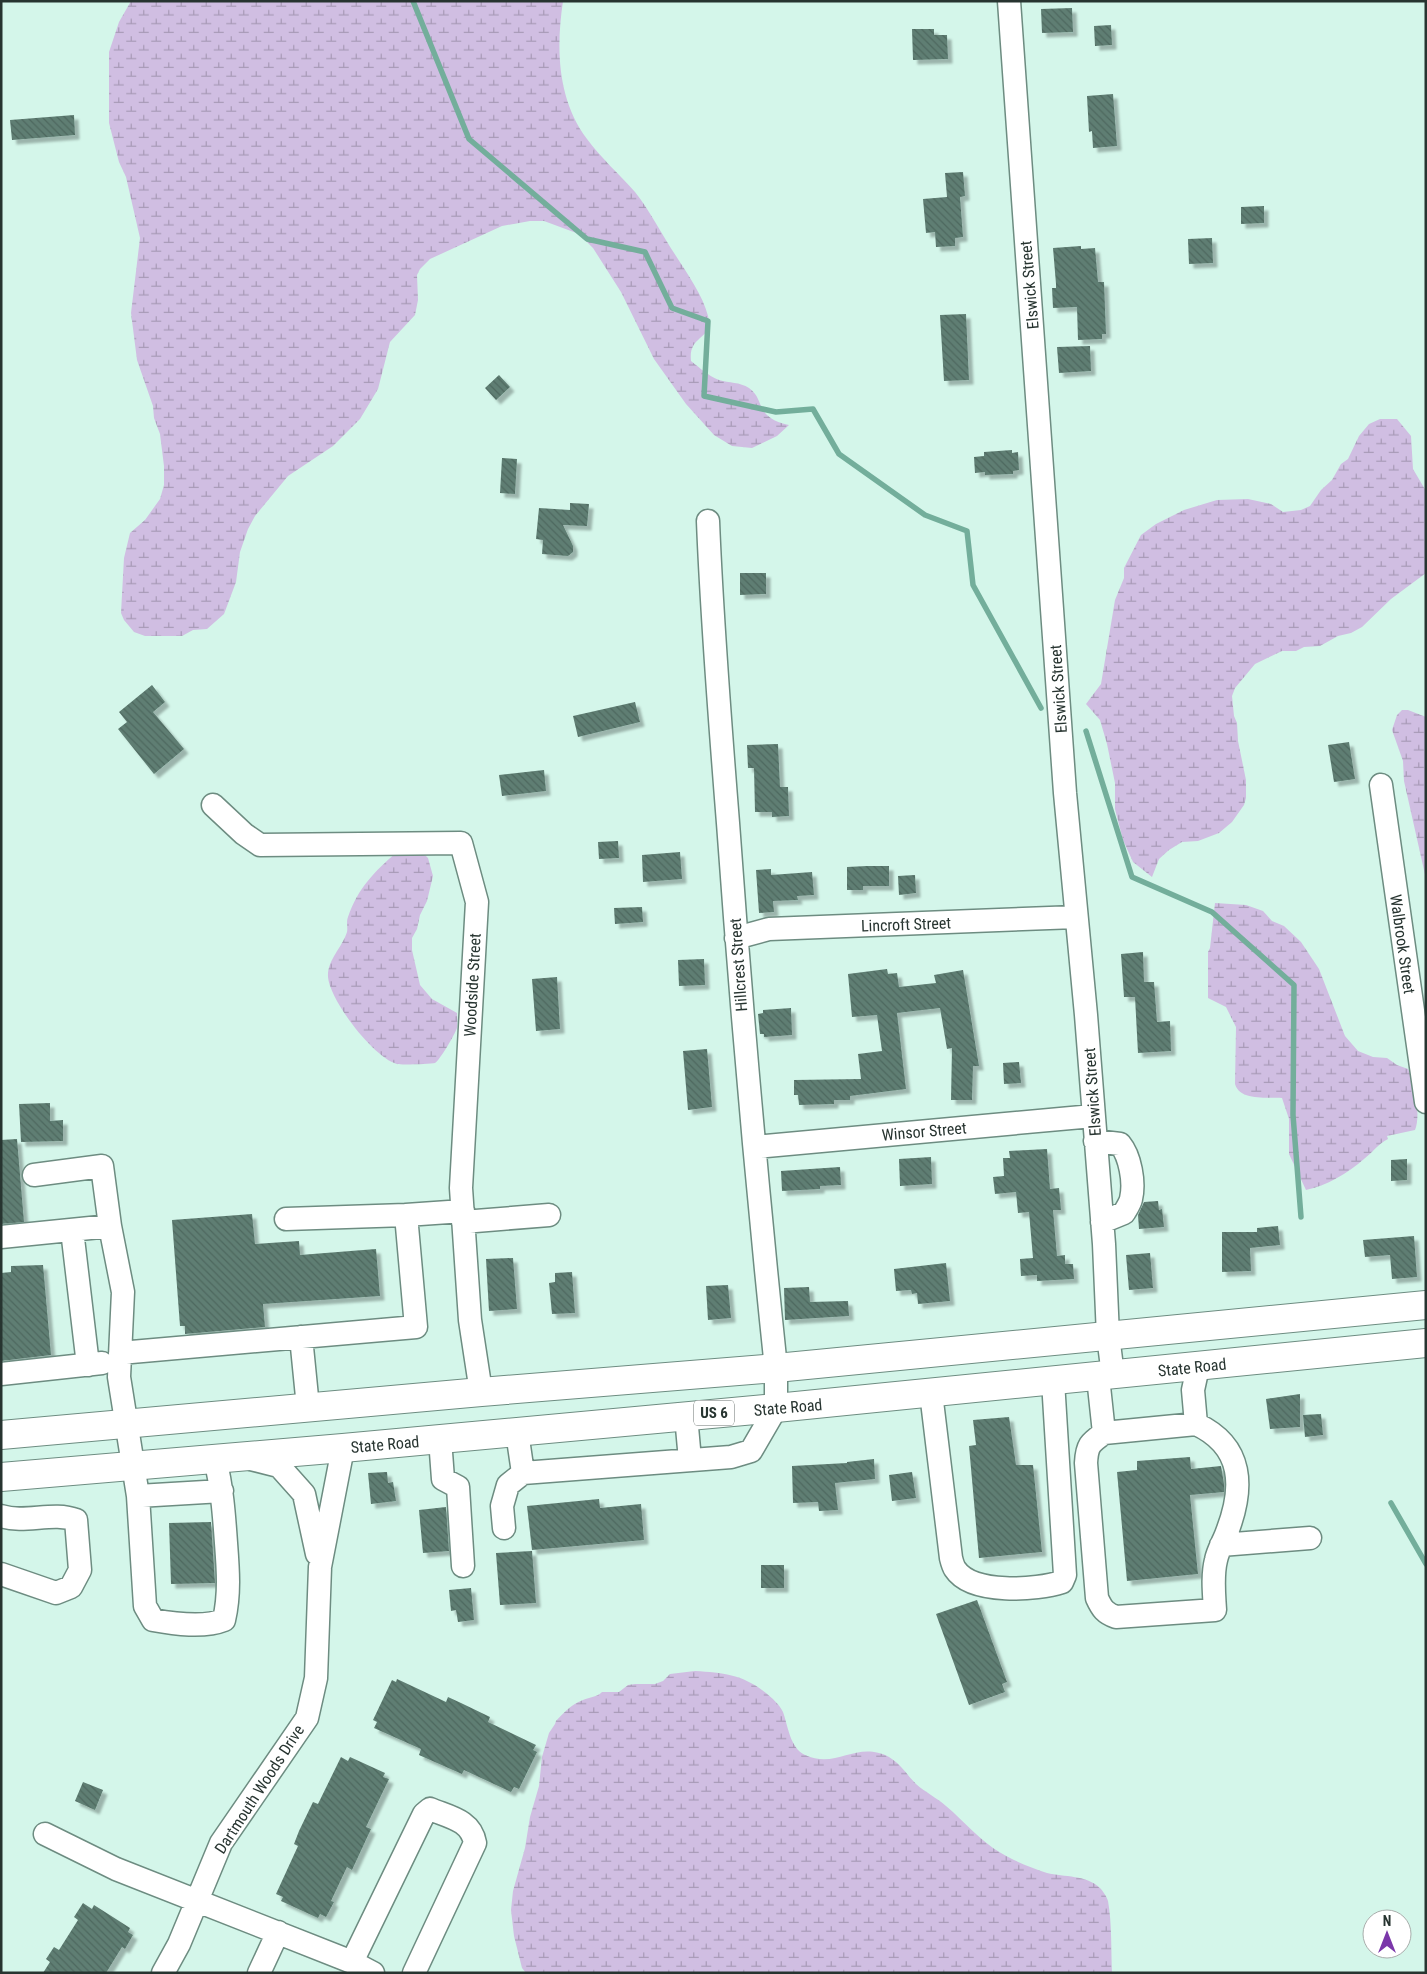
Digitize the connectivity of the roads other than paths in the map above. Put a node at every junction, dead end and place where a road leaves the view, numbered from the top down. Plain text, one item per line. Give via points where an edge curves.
1 (1009, 1) edge
2 (708, 521) dead end
3 (1381, 785) dead end
4 (213, 805) dead end
5 (1076, 917) junction
6 (736, 938) junction
7 (1426, 1102) edge
8 (1093, 1116) junction
9 (1095, 1141) junction
10 (754, 1147) junction
11 (34, 1175) dead end
12 (406, 1215) junction
13 (549, 1215) dead end
14 (463, 1216) junction
15 (286, 1218) dead end
16 (1102, 1222) junction
17 (110, 1226) junction
18 (72, 1230) junction
19 (1, 1237) edge
20 (1426, 1305) edge
21 (1108, 1336) junction
22 (301, 1337) junction
23 (1426, 1343) edge
24 (120, 1357) junction
25 (88, 1365) junction
26 (1198, 1367) junction
27 (776, 1368) junction
28 (1, 1374) edge
29 (1106, 1376) junction
30 (1053, 1381) junction
31 (481, 1392) junction
32 (931, 1393) junction
33 (308, 1407) junction
34 (776, 1408) junction
35 (686, 1416) junction
36 (126, 1423) junction
37 (1196, 1424) junction
38 (517, 1432) junction
39 (1104, 1432) junction
40 (1, 1435) edge
41 (440, 1439) junction
42 (343, 1448) junction
43 (228, 1458) junction
44 (690, 1460) junction
45 (134, 1465) junction
46 (523, 1473) junction
47 (1, 1477) edge
48 (222, 1491) junction
49 (138, 1496) junction
50 (1, 1516) edge
51 (504, 1528) dead end
52 (1310, 1538) dead end
53 (1221, 1545) junction
54 (463, 1566) dead end
55 (320, 1567) junction
56 (1, 1574) edge
57 (45, 1834) dead end
58 (197, 1900) junction
59 (278, 1932) junction
60 (352, 1962) junction
61 (163, 1973) edge
62 (259, 1973) edge
63 (373, 1973) edge
64 (414, 1973) edge

1 - 5 street, Elswick Street
2 - 6 street, Hillcrest Street
3 - 7 street, Walbrook Street
4 - 14 street, Woodside Street via 260,845 461,843 477,902 461,1188
5 - 6 street, Lincroft Street via 769,928
5 - 8 street, Elswick Street
6 - 10 street, Hillcrest Street
8 - 9 street, Elswick Street
8 - 10 street, Winsor Street
9 - 16 street, Elswick Street
9 - 16 street via 1120,1144 1127,1152 1132,1173 1131,1198 1124,1214
10 - 27 street, Hillcrest Street
11 - 17 street via 102,1166
12 - 14 street
12 - 15 street
12 - 22 street via 416,1327
13 - 14 street
14 - 31 street, Woodside Street via 470,1320
16 - 21 street, Elswick Street
17 - 18 street
17 - 24 street via 122,1292
18 - 19 street
18 - 25 street
20 - 21 main road
21 - 27 main road
21 - 29 street, Elswick Street
22 - 24 street
22 - 33 street
23 - 26 main road, State Road / US 6
24 - 25 street
24 - 36 street via 119,1377
25 - 28 street
26 - 29 main road, State Road / US 6
26 - 37 street via 1194,1390
27 - 31 main road
27 - 34 street, Hillcrest Street
29 - 30 main road, State Road / US 6
29 - 39 street, Elswick Street
30 - 32 main road, State Road / US 6
30 - 32 street via 1065,1574 1062,1582 1048,1586 989,1587 972,1582 955,1569
31 - 33 main road
32 - 34 main road, State Road / US 6
33 - 36 main road
34 - 35 main road, State Road / US 6
34 - 44 street via 752,1451 732,1457
35 - 38 main road, State Road / US 6
35 - 44 street
36 - 40 main road
36 - 45 street
37 - 39 street
37 - 53 street via 1219,1440 1236,1463 1236,1502
38 - 41 main road, State Road / US 6
38 - 46 street
39 - 53 street via 1087,1448 1086,1463 1097,1598 1107,1614 1116,1617 1215,1610 1214,1580
41 - 42 main road, State Road / US 6
41 - 54 street via 443,1479 458,1487
42 - 43 main road, State Road / US 6
42 - 55 street, Dartmouth Woods Drive
43 - 45 main road, State Road / US 6
43 - 48 street
43 - 55 street, Dartmouth Woods Drive via 280,1466 304,1494
44 - 46 street
45 - 47 main road, State Road / US 6
45 - 49 street
46 - 51 street via 508,1485 502,1506
48 - 49 street
48 - 49 street via 228,1604 224,1620 214,1624 169,1623 154,1620 148,1614 141,1566
50 - 56 street via 12,1519 68,1517 76,1520 80,1570 72,1587 56,1593
52 - 53 street
55 - 58 street, Dartmouth Woods Drive via 316,1678 307,1718 220,1843
57 - 58 street via 116,1869
58 - 59 street
58 - 61 street, Dartmouth Woods Drive
59 - 60 street
59 - 62 street
60 - 63 street
60 - 64 street via 424,1814 430,1809 461,1821 473,1832 475,1843

